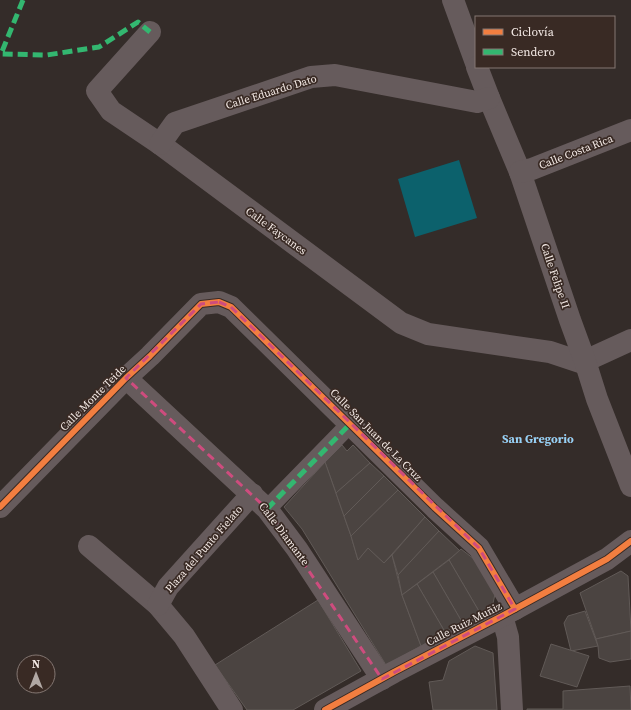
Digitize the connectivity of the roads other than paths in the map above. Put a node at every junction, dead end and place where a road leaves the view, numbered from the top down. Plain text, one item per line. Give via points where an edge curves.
1 (453, 0) edge
2 (150, 32) dead end
3 (475, 60) edge
4 (478, 68) edge
5 (489, 98) junction
6 (631, 130) edge
7 (160, 144) junction
8 (520, 172) junction
9 (202, 304) joint
10 (573, 329) junction
11 (631, 340) edge
12 (550, 352) junction
13 (585, 361) junction
14 (126, 378) junction
15 (350, 424) junction
16 (631, 486) edge
17 (252, 494) junction
18 (0, 507) edge
19 (267, 509) junction
20 (631, 542) edge
21 (89, 546) dead end
22 (607, 559) junction
23 (631, 561) edge
24 (158, 605) junction
25 (509, 613) junction
26 (382, 679) junction
27 (232, 710) edge
28 (325, 710) edge
29 (512, 710) edge

1 - 3 street
2 - 7 street, Calle Faycanes via 97,91 111,111
4 - 5 street, Calle Felipe II
5 - 7 street, Calle Eduardo Dato via 477,102 335,75 311,77 175,123
5 - 8 street, Calle Felipe II
6 - 8 street, Calle Costa Rica
7 - 12 street, Calle Faycanes via 401,323 428,334
8 - 10 street, Calle Felipe II
9 - 14 street, Calle Monte Teide
9 - 15 street, Calle San Juan de La Cruz via 219,302 231,307
10 - 12 street
10 - 13 street, Calle Felipe II
11 - 13 street
12 - 13 street, Calle Faycanes via 580,362
13 - 16 street, Calle Felipe II
14 - 17 street, Calle Diamante
14 - 18 street, Calle Monte Teide
15 - 19 street
15 - 25 street, Calle San Juan de La Cruz via 479,548
17 - 19 street, Calle Diamante
17 - 24 street, Plaza del Punto Fielato via 168,586
19 - 26 street, Calle Diamante via 297,549
20 - 22 street, Calle Ruiz Muñiz
21 - 24 street
22 - 23 street
22 - 25 street, Calle Ruiz Muñiz
24 - 27 street via 184,636
25 - 26 street, Calle Ruiz Muñiz
25 - 29 street, Calle San Juan de La Cruz
26 - 28 street, Calle Ruiz Muñiz

